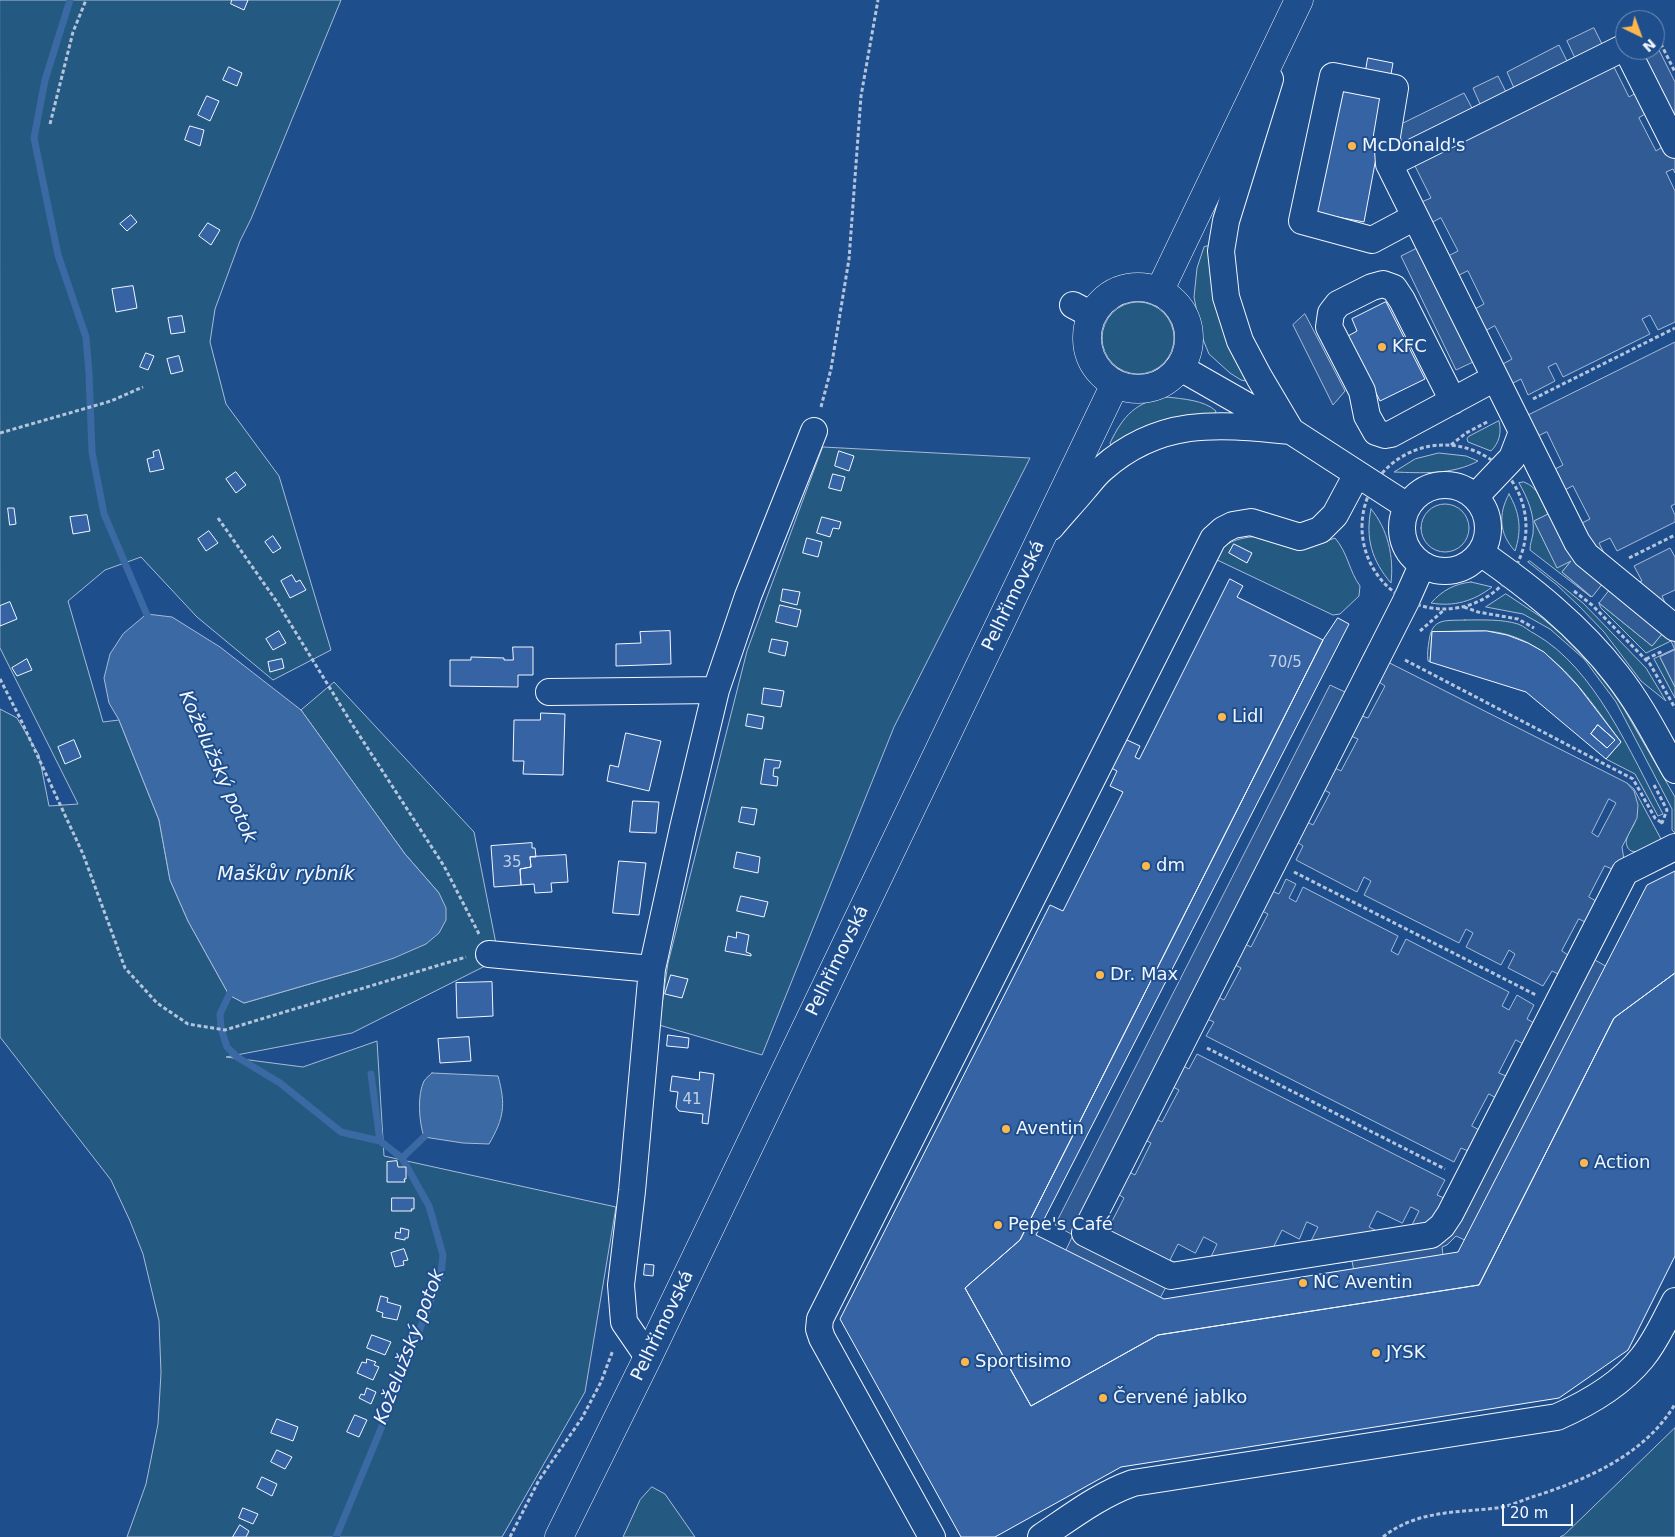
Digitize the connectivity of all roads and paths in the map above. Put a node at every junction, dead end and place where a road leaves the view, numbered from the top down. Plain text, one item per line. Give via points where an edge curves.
1 (86, 0) edge
2 (878, 0) edge
3 (1299, 0) edge
4 (1288, 24) junction
5 (1615, 52) edge
6 (1665, 52) edge
7 (1633, 60) edge
8 (1675, 72) edge
9 (50, 124) dead end
10 (1675, 145) edge
11 (1389, 164) junction
12 (1415, 217) junction
13 (1159, 292) junction
14 (1675, 328) edge
15 (1179, 367) junction
16 (1495, 378) junction
17 (1115, 384) junction
18 (143, 387) dead end
19 (1452, 400) junction
20 (1517, 421) junction
21 (814, 431) joint
22 (1291, 431) junction
23 (0, 433) edge
24 (1451, 445) junction
25 (1502, 469) junction
26 (1365, 479) junction
27 (1475, 497) junction
28 (1408, 506) junction
29 (218, 518) dead end
30 (1041, 539) junction
31 (1481, 553) junction
32 (1422, 565) junction
33 (1511, 575) junction
34 (1406, 601) junction
35 (1464, 607) junction
36 (1444, 610) junction
37 (1539, 630) dead end
38 (1418, 633) dead end
39 (1671, 638) edge
40 (1406, 652) dead end
41 (1646, 659) dead end
42 (0, 680) edge
43 (716, 690) junction
44 (549, 692) dead end
45 (1675, 770) edge
46 (1653, 783) dead end
47 (1662, 823) junction
48 (1675, 848) edge
49 (1274, 861) junction
50 (489, 954) junction
51 (652, 970) junction
52 (1557, 1005) junction
53 (1184, 1037) junction
54 (1468, 1180) junction
55 (1675, 1301) edge
56 (624, 1322) junction
57 (648, 1357) junction
58 (1675, 1404) edge
59 (510, 1537) edge
60 (559, 1537) edge
61 (932, 1537) edge
62 (1041, 1537) edge
63 (1383, 1537) edge

1 - 9 path via 73,32
2 - 21 path via 862,96 849,258 831,369
3 - 4 main road
4 - 13 main road
4 - 22 lane via 1226,221 1221,251 1226,296 1240,341
5 - 11 lane
6 - 8 path
7 - 10 lane
11 - 12 lane
11 - 12 lane via 1387,136 1395,88 1333,76 1302,221 1372,240
12 - 16 lane
13 - 15 main road via 1172,300 1187,325 1186,354
13 - 17 main road via 1134,287 1121,290 1100,304 1083,310 1088,328 1087,341 1095,366
14 - 20 path
15 - 17 main road via 1157,385 1129,388
15 - 22 lane
16 - 19 lane
16 - 20 lane
17 - 30 main road, Pelhřimovská
18 - 23 path via 111,401
19 - 19 lane via 1394,288 1383,284 1372,287 1338,304 1331,313 1329,327 1362,391 1367,416 1376,432 1391,434
20 - 24 path via 1466,433
20 - 25 lane via 1512,458
20 - 39 lane via 1576,542
21 - 43 lane via 748,596
22 - 26 lane
22 - 30 lane via 1214,425 1184,428 1150,438 1101,470
24 - 25 path via 1470,448
24 - 26 path via 1432,445 1415,450
25 - 27 lane
25 - 33 path via 1519,493 1526,521 1523,551
26 - 28 lane
26 - 34 path via 1362,540 1368,559 1377,576
26 - 61 lane via 1320,530 1300,536 1251,522 1233,525 1213,539 820,1319 822,1338
27 - 28 lane via 1458,487 1439,485 1416,496
27 - 31 lane via 1482,505 1488,524
28 - 32 lane via 1403,518 1405,545
29 - 50 path via 277,602 444,866
30 - 57 main road, Pelhřimovská
31 - 32 lane via 1464,567 1454,570 1432,570
31 - 33 lane
32 - 34 lane
33 - 35 path via 1490,595
33 - 45 lane via 1579,631 1618,675
34 - 36 path
34 - 49 lane
35 - 36 path
35 - 37 path via 1518,619
36 - 38 path
39 - 41 path
40 - 47 path via 1405,661 1633,779 1654,818
42 - 50 path via 84,854 125,968 157,1003 188,1024 225,1030 462,958
43 - 44 lane
43 - 51 lane
46 - 47 path via 1667,810
47 - 48 path
48 - 52 lane via 1625,872
49 - 52 path
49 - 53 lane
50 - 51 lane
51 - 56 lane via 621,1285
52 - 54 lane
53 - 54 path
53 - 54 lane via 1085,1232 1119,1250 1171,1276 1431,1235 1442,1226
55 - 62 lane via 1659,1332 1632,1369 1607,1391 1557,1417 1133,1483 1093,1502
56 - 57 lane
56 - 59 path via 601,1382 582,1418 539,1480
57 - 60 main road, Pelhřimovská
58 - 63 path via 1666,1418 1628,1454 1595,1474 1498,1508 1444,1512 1412,1521

